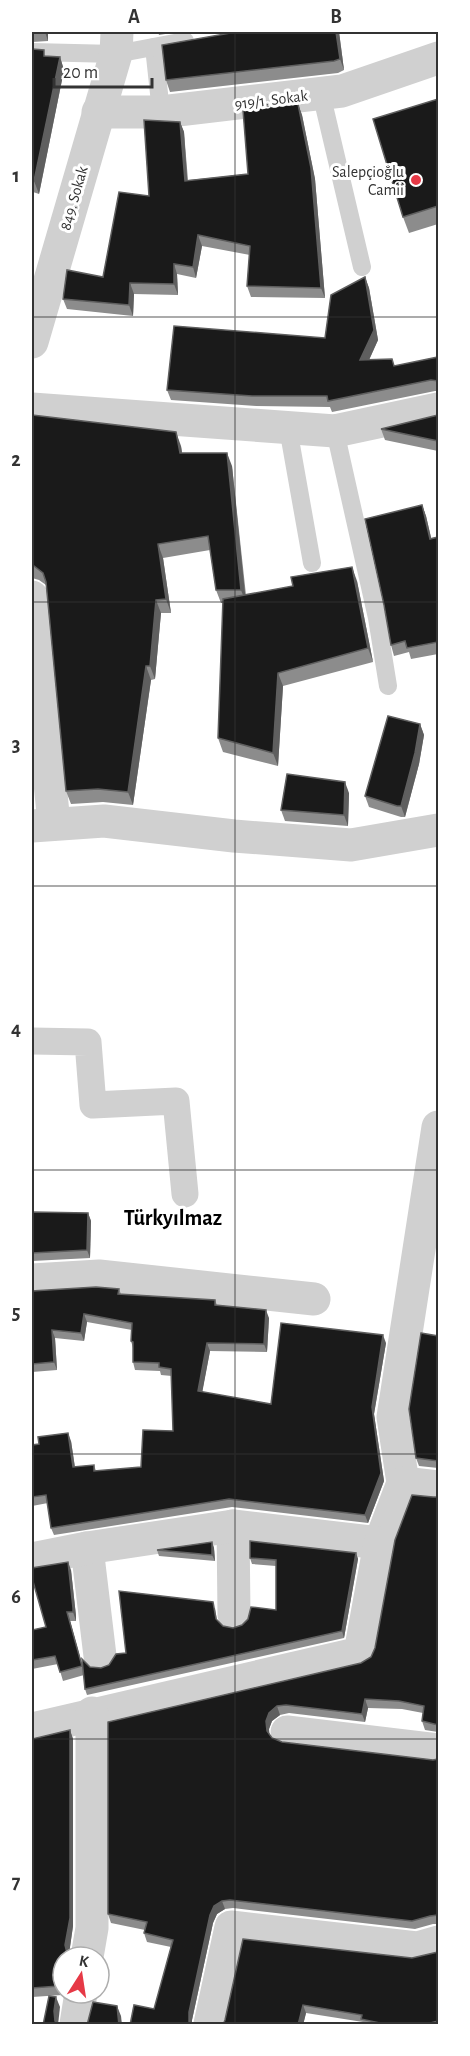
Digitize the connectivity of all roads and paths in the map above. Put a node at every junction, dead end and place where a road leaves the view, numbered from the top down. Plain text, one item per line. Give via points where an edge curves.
1 (197, 39) edge
2 (117, 43) edge
3 (154, 47) junction
4 (32, 52) edge
5 (438, 58) edge
6 (321, 93) junction
7 (98, 112) junction
8 (161, 112) junction
9 (362, 267) dead end
10 (32, 342) edge
11 (32, 409) edge
12 (438, 409) edge
13 (288, 428) junction
14 (336, 431) junction
15 (312, 563) dead end
16 (32, 597) edge
17 (388, 686) dead end
18 (43, 825) edge
19 (438, 830) edge
20 (32, 1041) edge
21 (438, 1127) edge
22 (185, 1194) dead end
23 (32, 1280) edge
24 (314, 1299) dead end
25 (403, 1482) junction
26 (438, 1487) edge
27 (233, 1526) junction
28 (380, 1543) junction
29 (87, 1548) junction
30 (32, 1559) edge
31 (234, 1615) dead end
32 (100, 1656) dead end
33 (92, 1713) junction
34 (32, 1729) edge
35 (287, 1732) dead end
36 (438, 1750) edge
37 (438, 1942) edge
38 (89, 1945) edge
39 (79, 2005) edge
40 (76, 2025) edge
41 (210, 2025) edge

1 - 3 lane
2 - 3 lane
2 - 4 lane
2 - 7 street, 849. Sokak
3 - 8 lane
5 - 6 street, 919/1. Sokak via 342,91
6 - 8 street, 919/1. Sokak
6 - 9 lane
7 - 8 street, 919/1. Sokak
7 - 10 street, 849. Sokak
11 - 13 street
12 - 14 street
13 - 14 street
13 - 15 lane
14 - 17 lane
16 - 18 street
18 - 19 street via 104,821 351,845
20 - 22 street via 88,1042 93,1105 176,1101
21 - 25 street via 393,1417
23 - 24 street via 99,1276
25 - 26 street
25 - 28 street
27 - 28 street
27 - 29 street
27 - 31 street
28 - 33 street via 360,1653
29 - 30 street
29 - 32 street
33 - 34 street
33 - 38 street
35 - 36 street
37 - 41 street via 417,1948 231,1927
39 - 40 street

